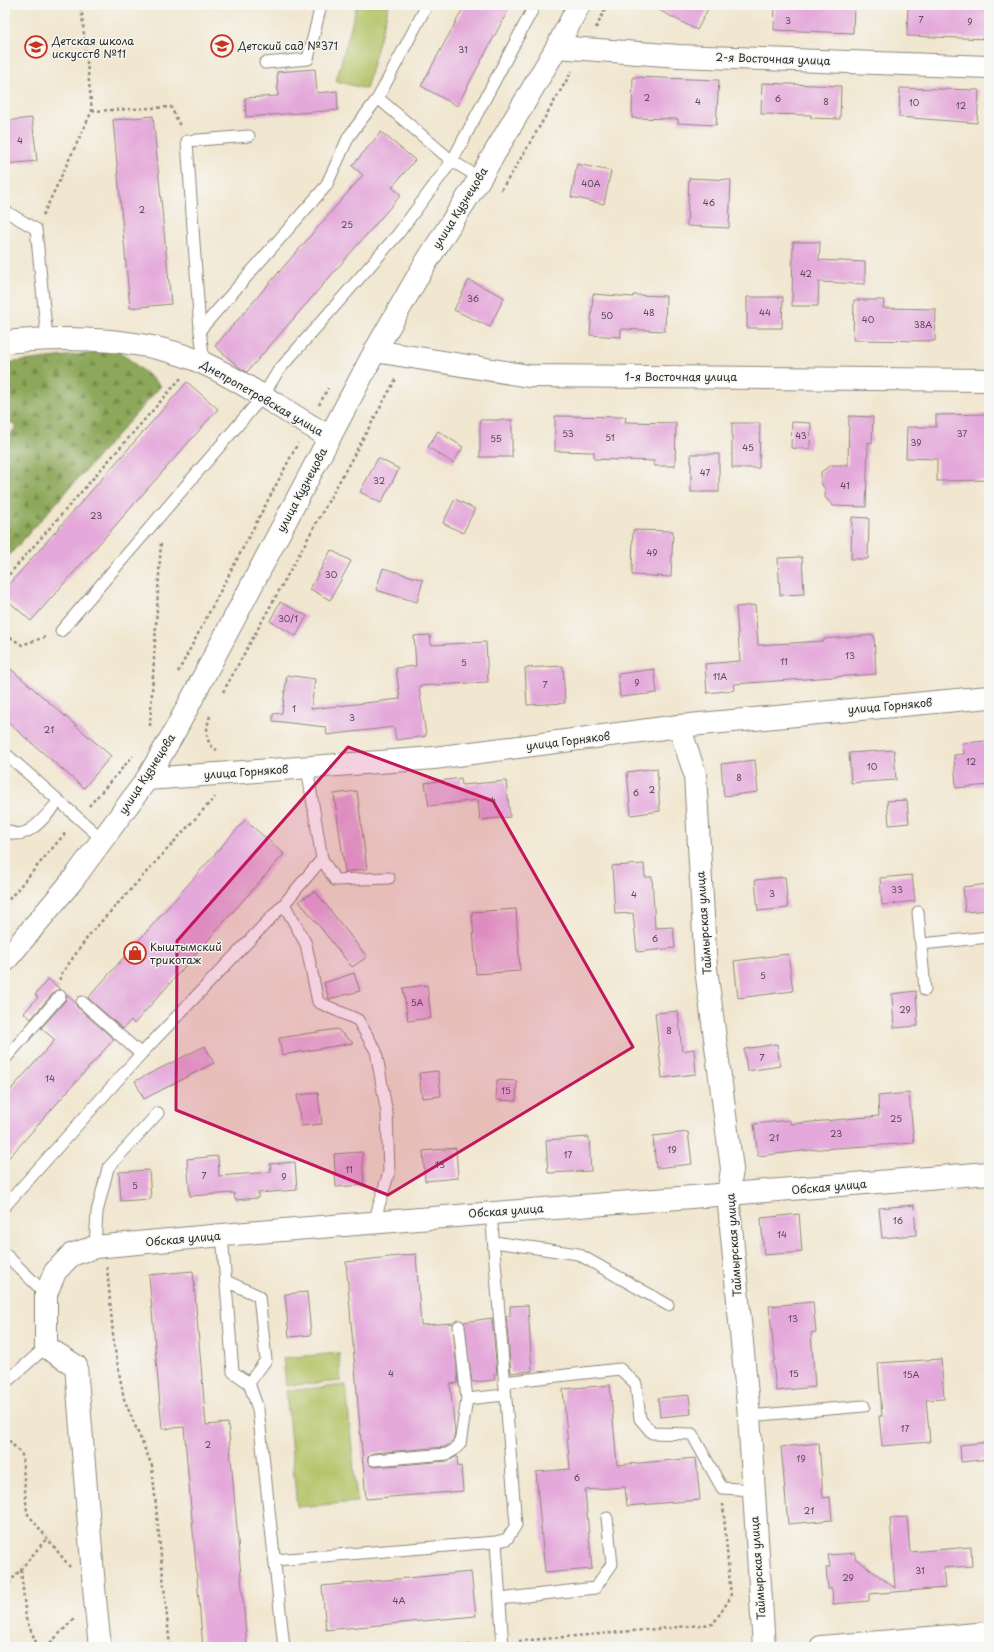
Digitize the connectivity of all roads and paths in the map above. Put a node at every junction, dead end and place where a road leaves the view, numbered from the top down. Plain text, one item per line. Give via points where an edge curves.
1 (81, 5) edge
2 (321, 5) edge
3 (427, 5) edge
4 (535, 5) edge
5 (579, 5) edge
6 (608, 5) edge
7 (557, 47) junction
8 (585, 48) junction
9 (265, 63) dead end
10 (989, 67) edge
11 (378, 98) junction
12 (92, 111) junction
13 (249, 136) dead end
14 (187, 141) junction
15 (452, 161) junction
16 (480, 178) junction
17 (497, 196) dead end
18 (5, 212) edge
19 (36, 229) junction
20 (200, 330) junction
21 (47, 338) junction
22 (5, 342) edge
23 (375, 351) junction
24 (409, 356) junction
25 (200, 362) junction
26 (989, 380) edge
27 (331, 383) dead end
28 (263, 396) junction
29 (308, 424) junction
30 (330, 437) junction
31 (163, 511) junction
32 (5, 579) edge
33 (61, 631) joint
34 (5, 634) edge
35 (176, 677) dead end
36 (221, 694) dead end
37 (989, 697) edge
38 (210, 715) dead end
39 (154, 719) dead end
40 (150, 726) junction
41 (679, 726) junction
42 (147, 732) dead end
43 (138, 750) dead end
44 (5, 753) edge
45 (307, 768) junction
46 (223, 773) junction
47 (146, 779) junction
48 (59, 801) junction
49 (78, 818) junction
50 (5, 829) edge
51 (103, 840) junction
52 (322, 859) junction
53 (389, 878) dead end
54 (5, 904) edge
55 (284, 904) junction
56 (918, 912) dead end
57 (989, 937) edge
58 (922, 944) junction
59 (5, 961) edge
60 (925, 990) dead end
61 (60, 996) joint
62 (82, 1002) dead end
63 (141, 1054) junction
64 (5, 1059) edge
65 (158, 1113) dead end
66 (989, 1173) edge
67 (728, 1195) junction
68 (5, 1206) edge
69 (491, 1212) junction
70 (374, 1222) junction
71 (222, 1235) junction
72 (494, 1242) junction
73 (100, 1246) junction
74 (5, 1254) edge
75 (226, 1280) junction
76 (46, 1294) junction
77 (668, 1304) dead end
78 (459, 1326) dead end
79 (46, 1347) junction
80 (504, 1382) junction
81 (248, 1383) junction
82 (5, 1384) edge
83 (505, 1395) junction
84 (467, 1399) junction
85 (864, 1406) dead end
86 (749, 1416) junction
87 (5, 1436) edge
88 (374, 1460) dead end
89 (722, 1488) junction
90 (753, 1490) junction
91 (607, 1518) dead end
92 (47, 1538) junction
93 (496, 1542) junction
94 (275, 1560) junction
95 (71, 1569) dead end
96 (21, 1570) junction
97 (5, 1588) edge
98 (94, 1599) junction
99 (500, 1600) junction
100 (989, 1633) edge
101 (503, 1645) edge
102 (38, 1647) edge
103 (46, 1647) edge
104 (100, 1647) edge
105 (170, 1647) edge
106 (284, 1647) edge
107 (449, 1647) edge
108 (764, 1647) edge
109 (821, 1647) edge

1 - 12 path
2 - 9 lane via 308,59
3 - 11 lane
4 - 15 lane
5 - 7 street, улица Кузнецова
6 - 8 path
7 - 8 street, 2-я Восточная улица
7 - 16 street, улица Кузнецова
8 - 10 street, 2-я Восточная улица via 679,56
8 - 17 path
11 - 15 lane
11 - 20 lane via 349,136 326,186
12 - 14 path via 172,107
12 - 19 path via 52,200
13 - 14 lane
14 - 20 lane
15 - 16 lane
15 - 28 lane via 398,234 278,371
16 - 23 street, улица Кузнецова via 425,264
18 - 19 lane
19 - 21 lane
20 - 25 lane
21 - 22 street, Днепропетровская улица
21 - 25 street, Днепропетровская улица via 154,346
23 - 24 street, 1-я Восточная улица
23 - 30 street, улица Кузнецова
24 - 26 street, 1-я Восточная улица via 529,376
24 - 36 path
25 - 28 street, Днепропетровская улица
25 - 32 path
27 - 29 path
28 - 29 street, Днепропетровская улица
28 - 31 lane
29 - 30 street, Днепропетровская улица
29 - 35 path
30 - 47 street, улица Кузнецова via 176,729
31 - 33 lane
31 - 40 path
33 - 34 path via 22,646
37 - 41 street, улица Горняков
38 - 46 path via 206,732 209,743 215,750 226,753
39 - 40 path
40 - 42 path
41 - 45 street, улица Горняков via 434,758
41 - 67 street, Таймырская улица via 695,774 706,969 732,1169
43 - 49 path
44 - 48 lane
45 - 46 street, улица Горняков
45 - 52 lane
46 - 47 street, улица Горняков
46 - 61 path via 216,796 90,934 60,976
47 - 51 street, улица Кузнецова
48 - 49 lane
48 - 50 lane via 36,827 25,833 8,832
49 - 51 lane
49 - 54 path
51 - 59 street, улица Кузнецова
52 - 53 lane via 335,880
52 - 55 lane
55 - 63 lane
55 - 70 lane via 306,944 318,1002 358,1020 376,1050 387,1114 389,1172
56 - 58 lane
57 - 58 lane
58 - 60 lane
61 - 64 lane
62 - 63 lane
63 - 68 lane
65 - 73 lane via 108,1168 97,1212
66 - 67 street, Обская улица
67 - 69 street, Обская улица
67 - 86 street, Таймырская улица
69 - 70 street, Обская улица
69 - 72 lane
70 - 71 street, Обская улица
71 - 73 street, Обская улица
71 - 75 lane
72 - 77 lane via 578,1254
72 - 80 lane
73 - 76 street, Обская улица via 71,1256 55,1272
73 - 105 path via 124,1399 152,1466
74 - 76 lane
75 - 81 lane via 233,1372
75 - 81 lane via 259,1296 266,1360
76 - 79 street
78 - 84 lane
79 - 82 lane
79 - 98 street via 76,1366
80 - 83 lane
80 - 89 lane via 620,1369 636,1384 640,1419 652,1433 692,1434
81 - 94 lane via 258,1409
83 - 84 lane
83 - 93 lane via 516,1525 507,1539
84 - 88 lane via 460,1444 454,1450 447,1454
85 - 86 lane
86 - 90 street, Таймырская улица
87 - 92 path via 22,1455 27,1513
89 - 90 lane
89 - 101 path via 731,1597 713,1624
90 - 108 street, Таймырская улица
91 - 99 lane via 612,1564 595,1588
92 - 95 path
92 - 96 path
93 - 94 lane
93 - 99 lane
94 - 106 lane
96 - 97 path
96 - 102 path via 26,1619
98 - 103 path
98 - 104 street
99 - 101 lane
100 - 109 street
101 - 107 path

